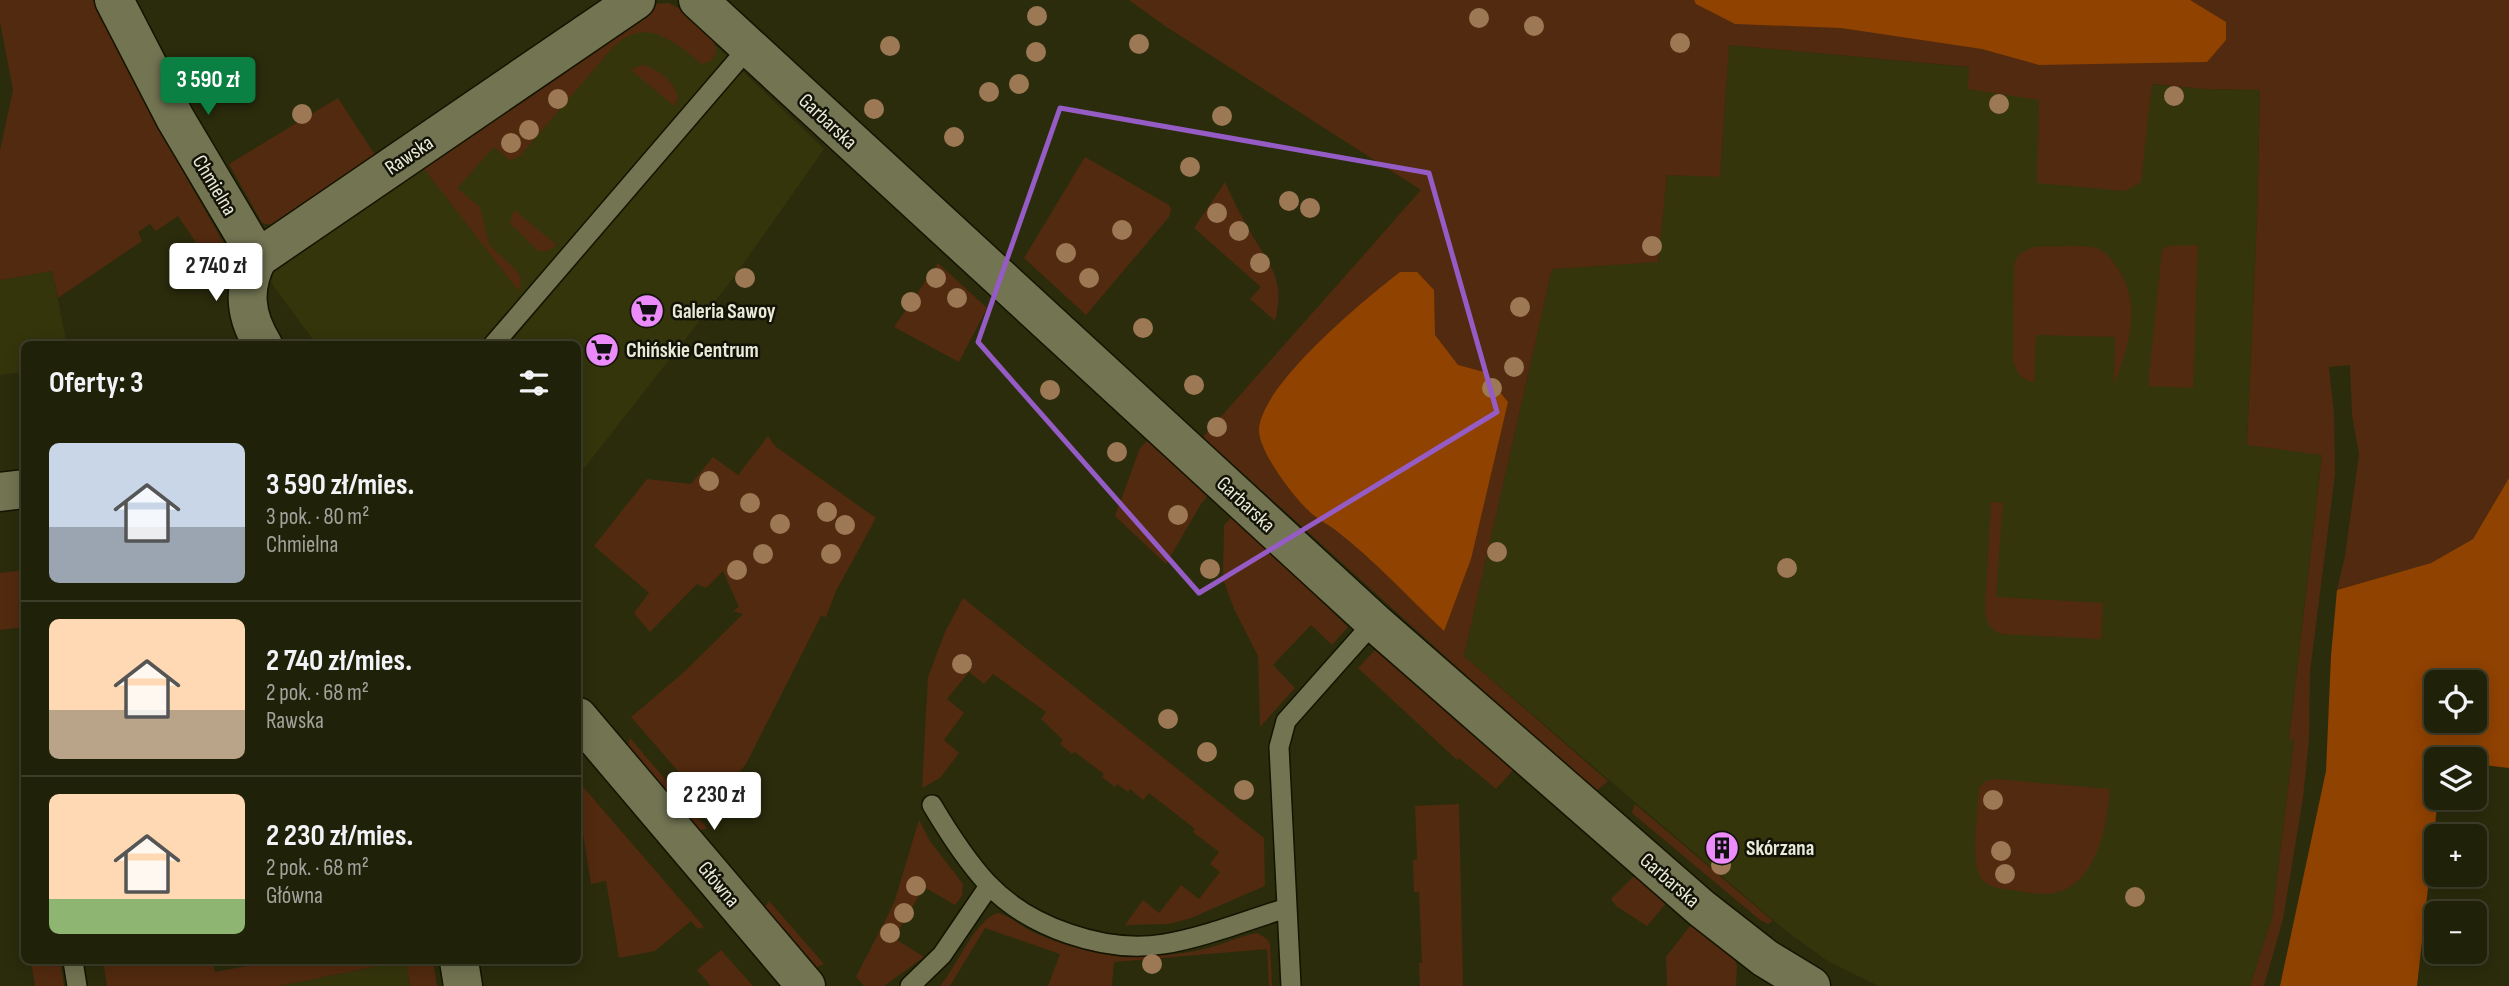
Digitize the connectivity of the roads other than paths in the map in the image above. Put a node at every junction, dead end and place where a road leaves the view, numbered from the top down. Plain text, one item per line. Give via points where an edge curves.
1 (114, 0) edge
2 (636, 0) edge
3 (698, 0) edge
4 (750, 47) junction
5 (258, 258) junction
6 (261, 341) edge
7 (497, 341) edge
8 (21, 489) edge
9 (0, 492) edge
10 (1374, 622) junction
11 (581, 721) edge
12 (932, 804) dead end
13 (989, 886) junction
14 (1287, 908) junction
15 (73, 964) edge
16 (459, 964) edge
17 (1760, 972) edge
18 (77, 986) edge
19 (463, 986) edge
20 (806, 986) edge
21 (910, 986) edge
22 (1291, 986) edge
23 (1811, 986) edge

1 - 5 street, Chmielna via 175,118
2 - 5 street, Rawska
3 - 4 street, Garbarska
4 - 7 lane
4 - 10 street, Garbarska
5 - 6 street via 246,302
8 - 9 street
10 - 14 lane via 1286,721 1281,733
10 - 17 street, Garbarska via 1701,908
11 - 20 street, Główna
12 - 13 lane
13 - 14 lane via 1035,919 1081,938 1115,945 1162,945
13 - 21 lane via 942,955
14 - 22 lane
15 - 18 lane
16 - 19 street
17 - 23 street, Garbarska

